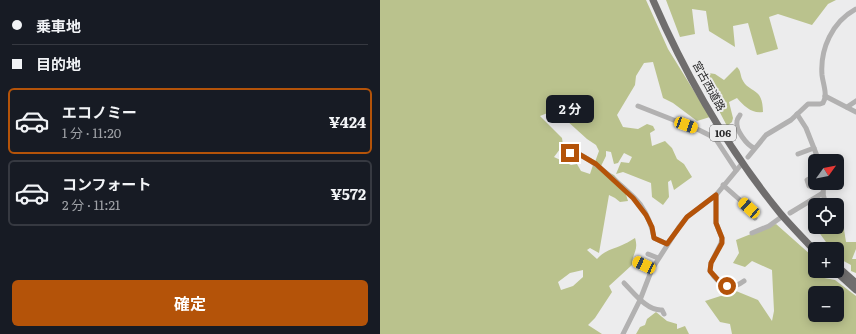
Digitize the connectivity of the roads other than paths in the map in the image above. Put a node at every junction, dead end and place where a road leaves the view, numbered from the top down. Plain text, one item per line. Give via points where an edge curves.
1 (653, 0) edge
2 (658, 0) edge
3 (856, 9) edge
4 (826, 96) junction
5 (856, 101) edge
6 (638, 106) dead end
7 (847, 107) junction
8 (856, 112) edge
9 (797, 114) junction
10 (740, 115) dead end
11 (754, 148) junction
12 (814, 148) junction
13 (798, 154) dead end
14 (816, 154) edge
15 (567, 155) dead end
16 (748, 157) dead end
17 (740, 166) dead end
18 (736, 170) junction
19 (723, 185) junction
20 (823, 190) edge
21 (823, 193) junction
22 (716, 195) junction
23 (824, 198) edge
24 (790, 213) dead end
25 (755, 218) dead end
26 (780, 218) dead end
27 (752, 233) dead end
28 (813, 242) edge
29 (808, 243) edge
30 (667, 244) junction
31 (648, 254) dead end
32 (658, 258) junction
33 (636, 262) dead end
34 (652, 269) junction
35 (844, 272) edge
36 (843, 278) edge
37 (744, 281) dead end
38 (624, 283) dead end
39 (856, 283) edge
40 (856, 290) edge
41 (640, 300) junction
42 (664, 314) dead end
43 (622, 334) edge

1 - 29 highway, 宮古西道路 / 106 via 689,74 730,144 781,214
2 - 28 highway, 宮古西道路 / 106 via 692,70 733,142 777,202
3 - 4 street via 838,23 825,47 822,75
4 - 7 street
4 - 9 street via 824,103 808,104
5 - 7 street
6 - 18 street via 715,138
7 - 8 street
9 - 11 street via 766,135
9 - 12 street
10 - 11 street via 737,121 738,129 749,146
11 - 16 street
12 - 13 street
12 - 14 street
15 - 30 street via 577,153 596,164 640,205 652,227 654,238
17 - 18 street
18 - 19 street
19 - 22 street
19 - 25 street via 749,208
20 - 21 street
21 - 23 street
21 - 24 street
22 - 30 street via 687,217
22 - 37 street via 716,223 722,243 711,263 710,271 727,286 734,287
26 - 27 street
30 - 32 street
31 - 32 street
32 - 34 street
33 - 34 street
34 - 41 street
35 - 39 highway
36 - 40 highway
38 - 41 street
41 - 42 street via 656,311 662,310
41 - 43 street

